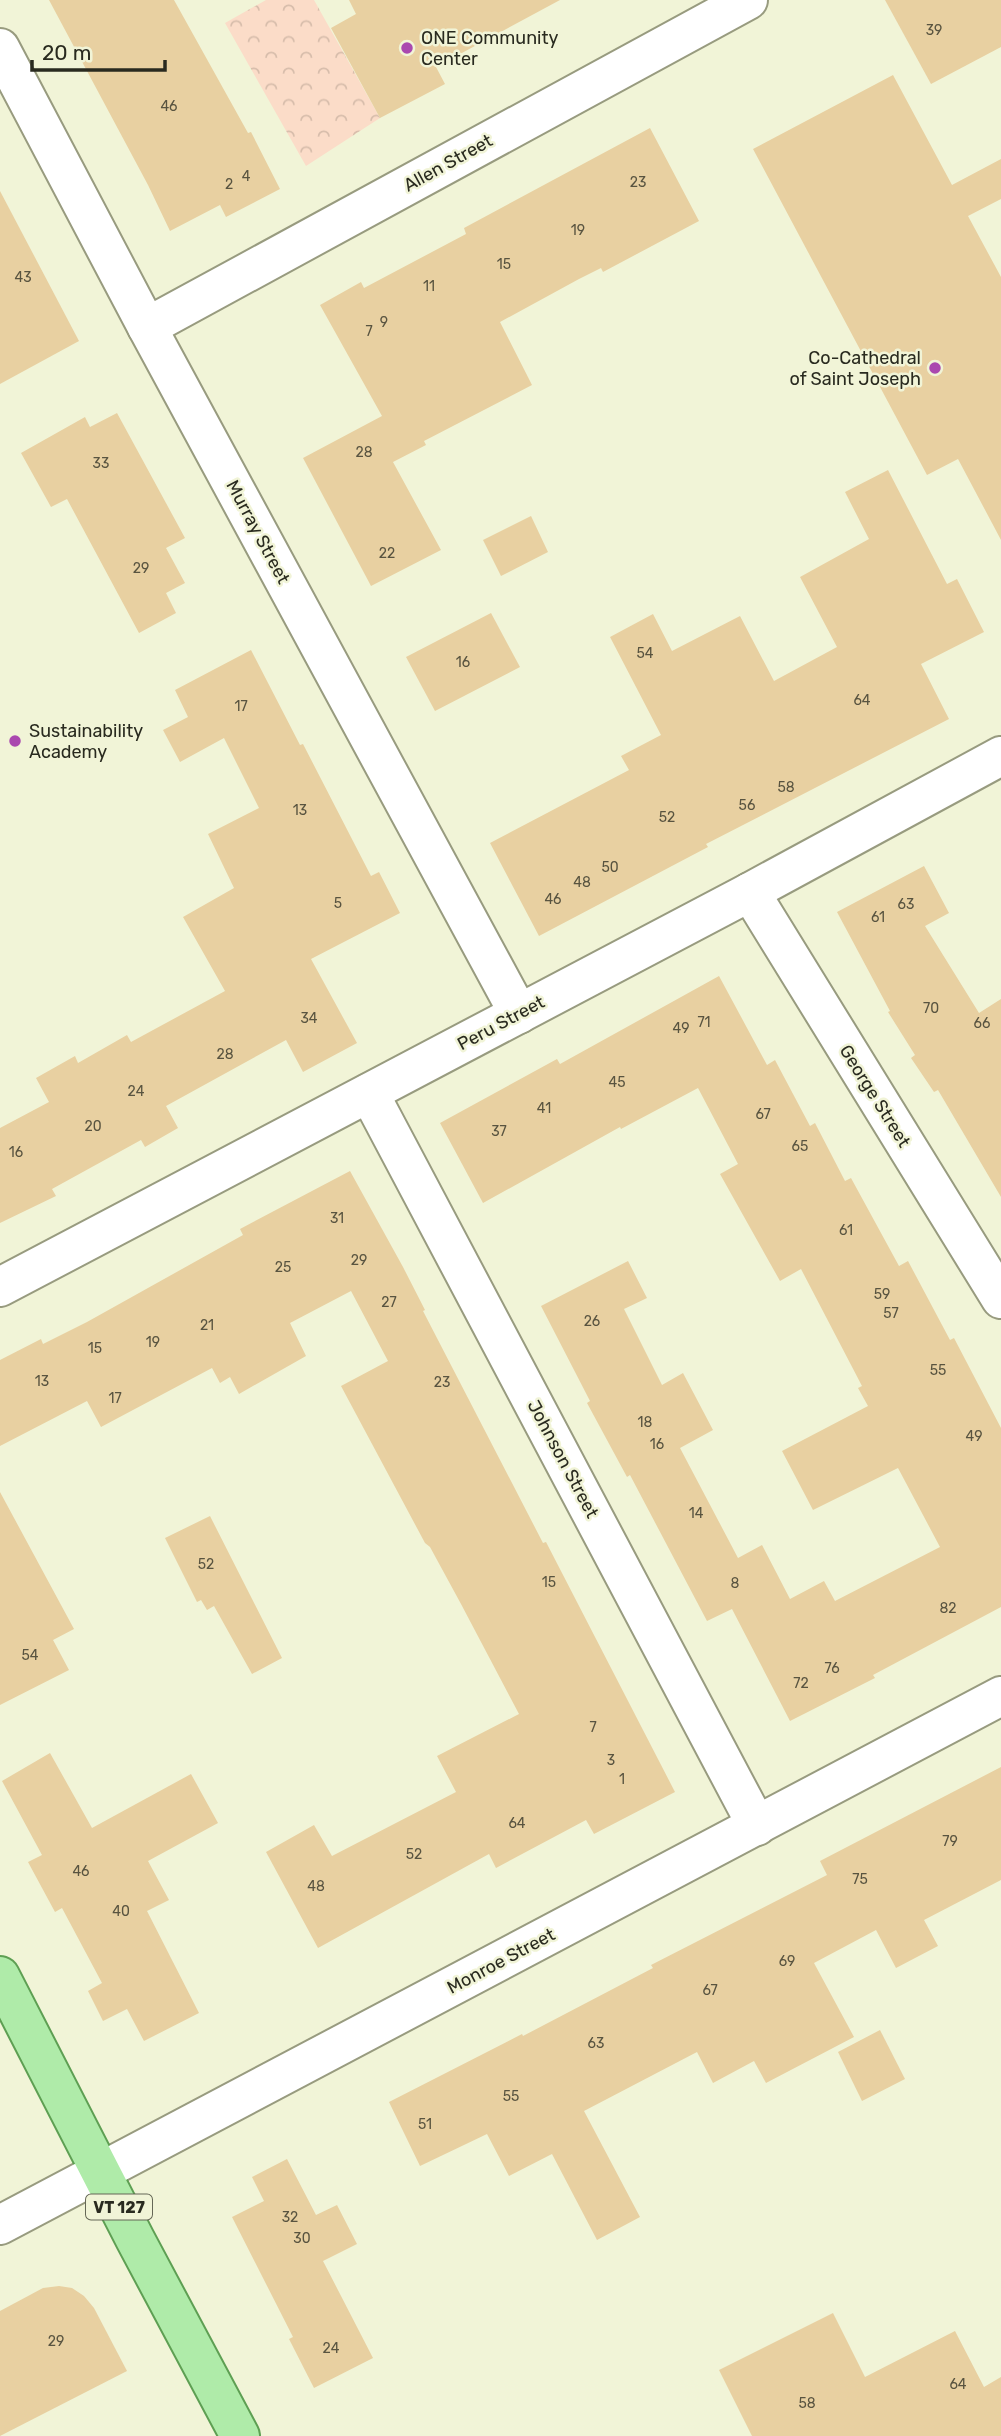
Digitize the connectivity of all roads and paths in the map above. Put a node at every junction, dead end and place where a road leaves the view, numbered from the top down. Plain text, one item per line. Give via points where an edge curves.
1 (748, 0) edge
2 (0, 48) edge
3 (147, 327) junction
4 (1001, 756) edge
5 (750, 892) junction
6 (519, 1014) junction
7 (369, 1093) junction
8 (0, 1287) edge
9 (1001, 1299) edge
10 (1001, 1696) edge
11 (757, 1826) junction
12 (0, 1976) edge
13 (102, 2172) junction
14 (0, 2225) edge
15 (240, 2436) edge

1 - 3 street, Allen Street
2 - 3 street, Murray Street
3 - 6 street, Murray Street
4 - 5 street, Peru Street
5 - 6 street, Peru Street
5 - 9 street, George Street
6 - 7 street, Peru Street
7 - 8 street, Peru Street
7 - 11 street, Johnson Street
10 - 11 street, Monroe Street
11 - 13 street, Monroe Street
12 - 13 main road, VT 127
13 - 14 street, Monroe Street
13 - 15 main road, VT 127

